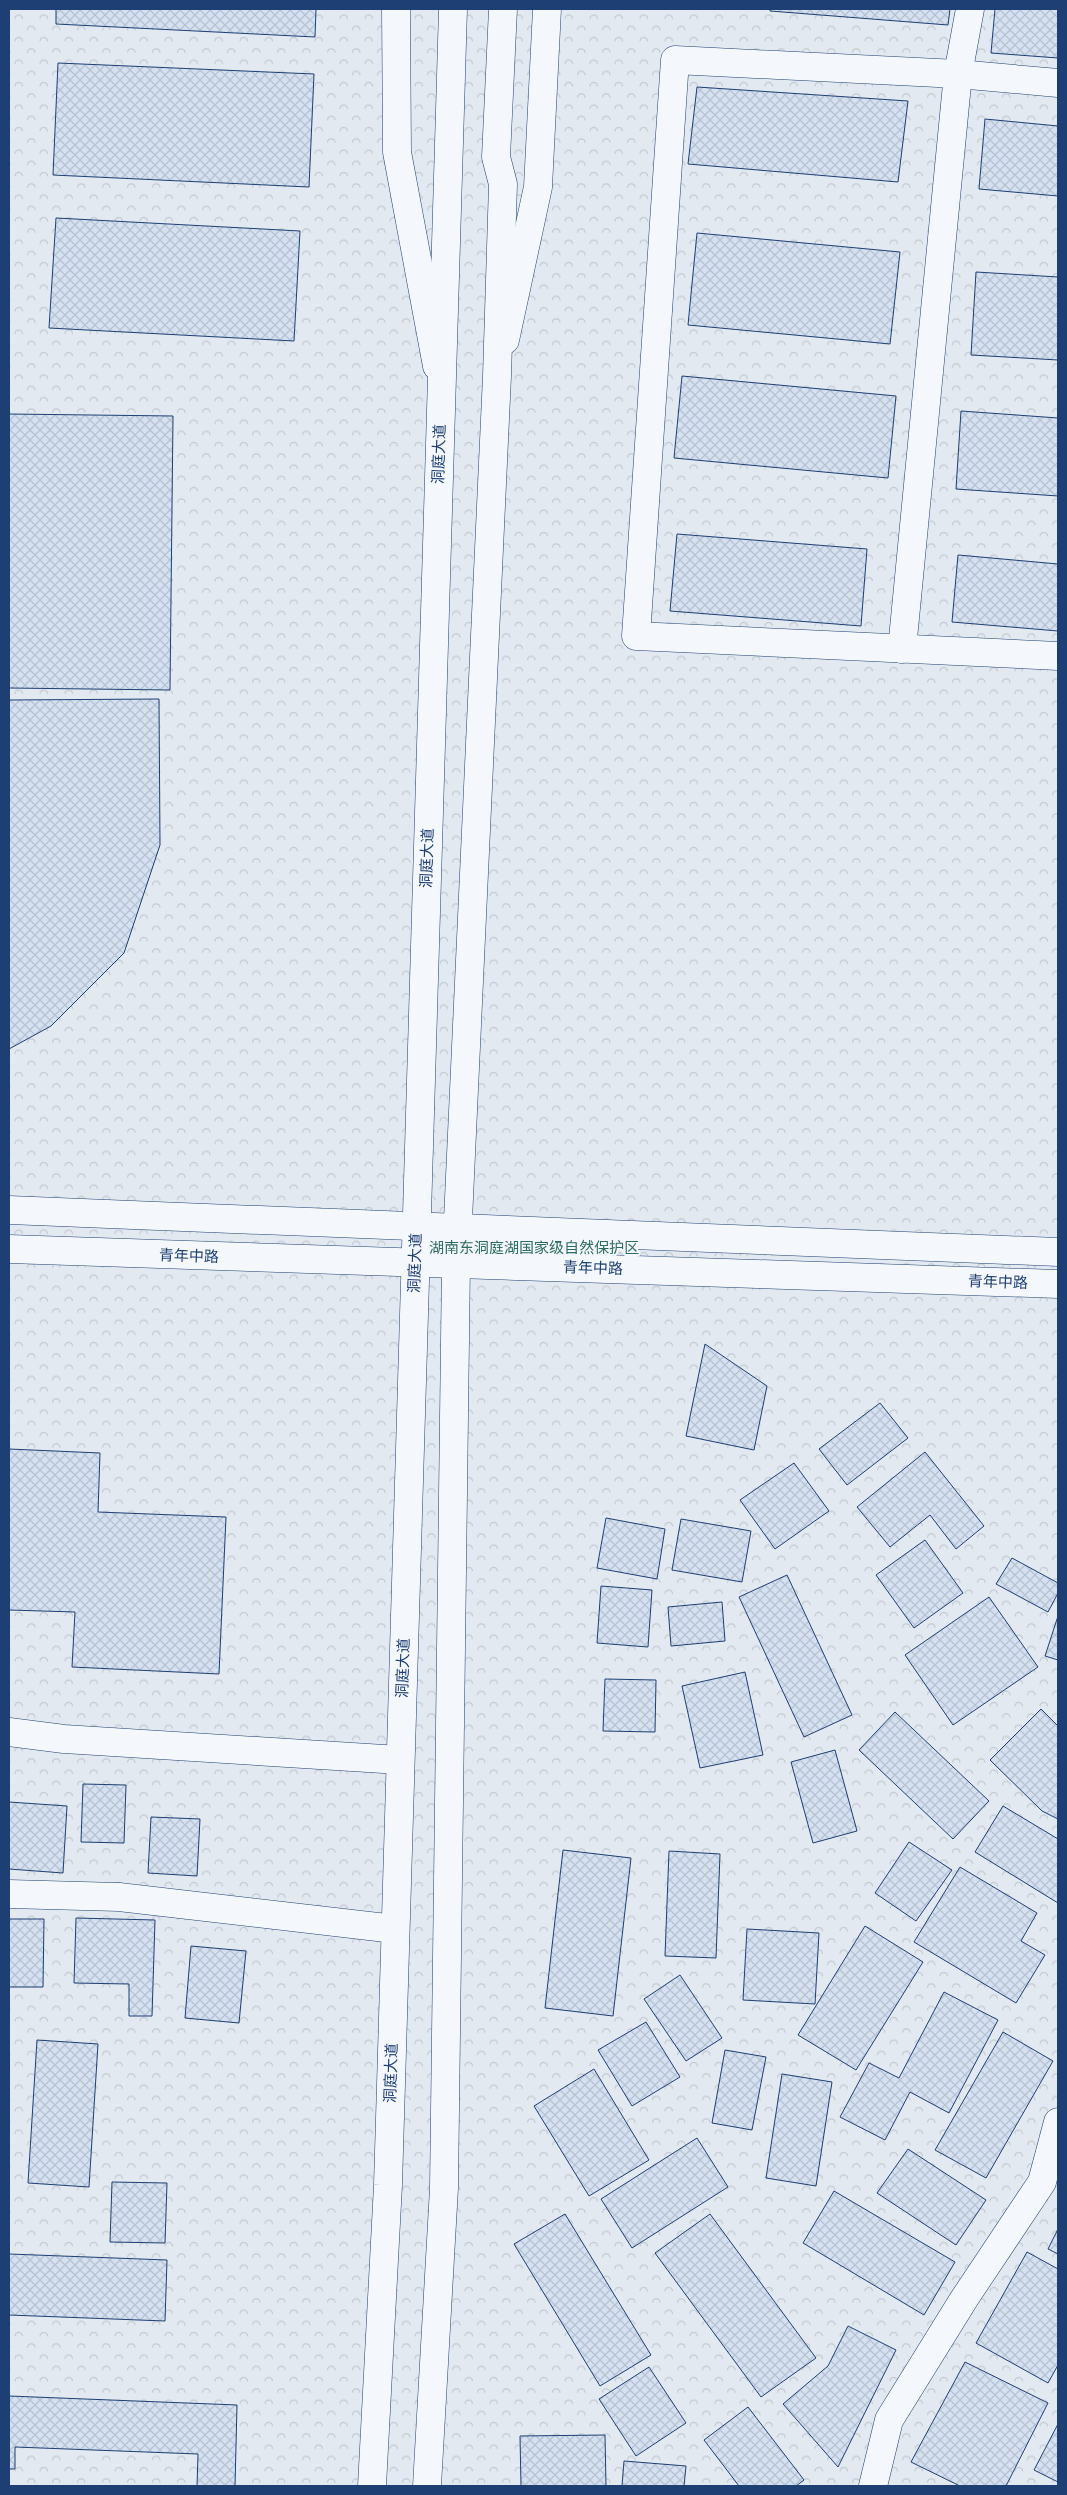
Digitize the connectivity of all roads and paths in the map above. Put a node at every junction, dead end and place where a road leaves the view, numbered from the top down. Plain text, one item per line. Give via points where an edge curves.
1 (396, 9) edge
2 (453, 9) edge
3 (503, 9) edge
4 (547, 9) edge
5 (970, 9) edge
6 (958, 74) junction
7 (1058, 83) edge
8 (497, 376) junction
9 (441, 392) junction
10 (902, 649) junction
11 (1058, 656) edge
12 (9, 1210) edge
13 (416, 1228) junction
14 (458, 1230) junction
15 (9, 1250) edge
16 (1058, 1252) edge
17 (414, 1263) junction
18 (456, 1263) junction
19 (1058, 1284) edge
20 (9, 1732) edge
21 (400, 1760) junction
22 (9, 1894) edge
23 (396, 1929) junction
24 (1058, 2122) edge
25 (372, 2486) edge
26 (427, 2486) edge
27 (873, 2486) edge

1 - 9 main road via 397,152
2 - 9 main road, 洞庭大道
3 - 8 main road via 496,157 503,184
4 - 8 main road via 538,187
5 - 6 main road
6 - 7 main road
6 - 10 main road
6 - 10 main road via 675,60 636,636
8 - 14 main road
9 - 13 main road, 洞庭大道
10 - 11 main road
12 - 13 main road
13 - 14 main road
13 - 17 main road, 洞庭大道
14 - 16 main road
14 - 18 main road
15 - 17 main road, 青年中路
17 - 18 main road, 青年中路
17 - 21 main road, 洞庭大道
18 - 19 main road, 青年中路
18 - 26 main road via 444,2188
20 - 21 main road via 64,1739
21 - 23 main road, 洞庭大道
22 - 23 main road via 119,1897
23 - 25 main road, 洞庭大道 via 388,2185
24 - 27 main road via 1042,2182 889,2420

